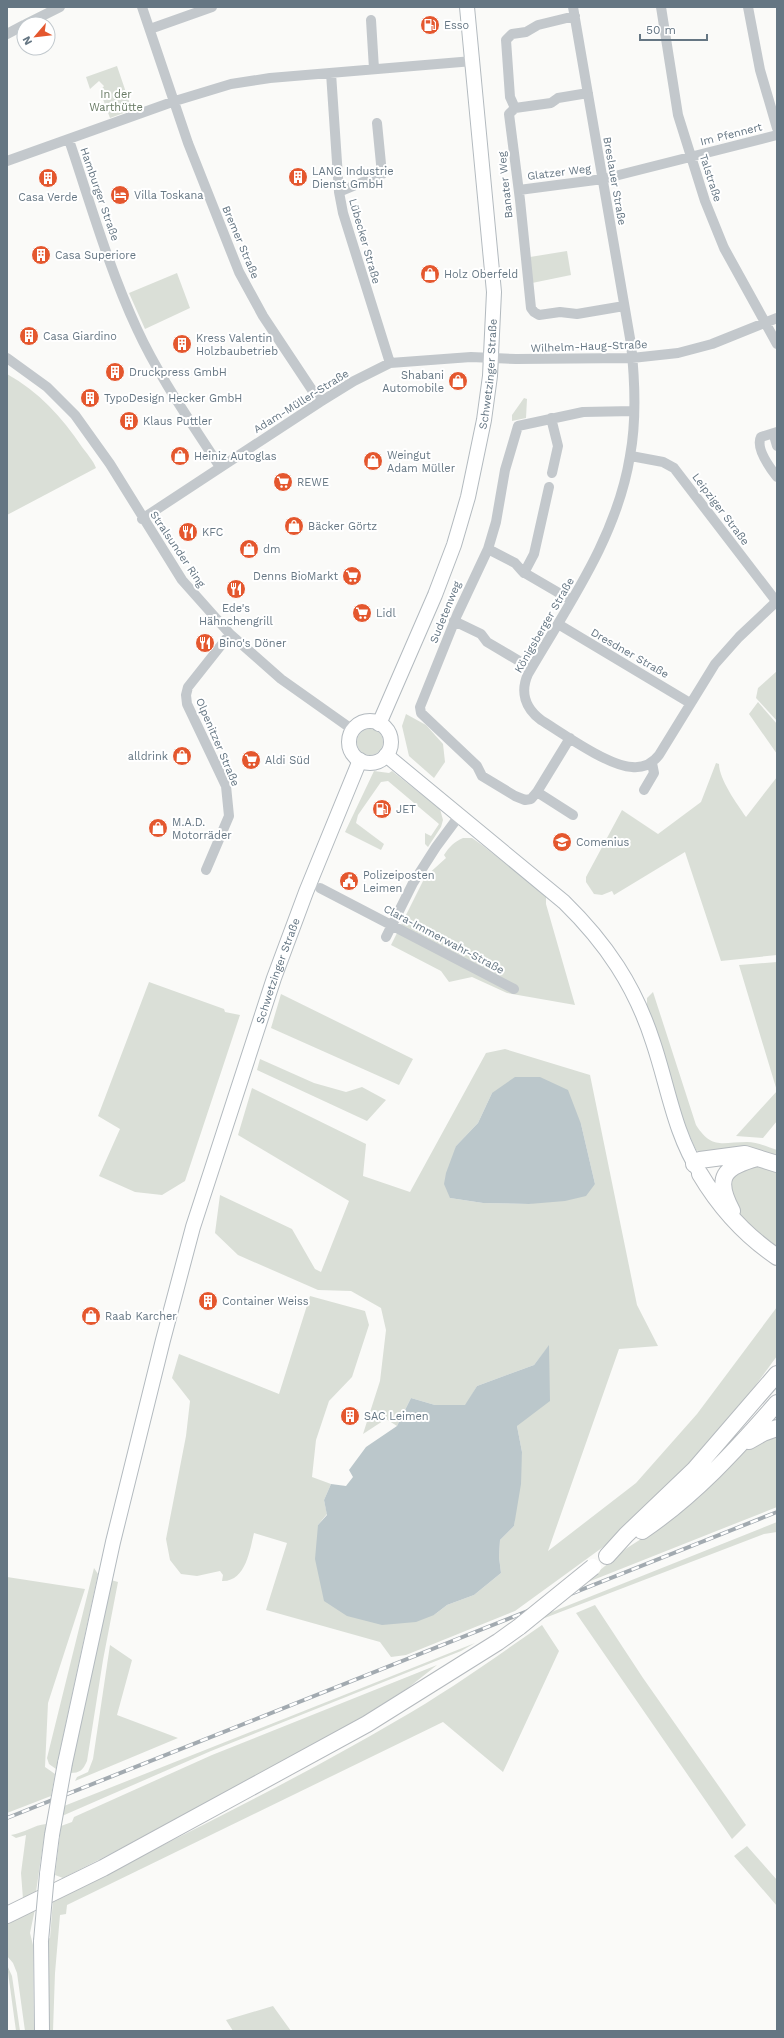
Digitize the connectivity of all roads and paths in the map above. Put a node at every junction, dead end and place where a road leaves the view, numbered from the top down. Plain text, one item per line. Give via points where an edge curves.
1 (60, 7) edge
2 (142, 7) edge
3 (212, 7) edge
4 (467, 7) edge
5 (661, 7) edge
6 (748, 7) edge
7 (574, 11) edge
8 (42, 16) edge
9 (371, 20) dead end
10 (150, 29) junction
11 (16, 30) edge
12 (7, 34) edge
13 (473, 61) junction
14 (374, 69) junction
15 (331, 73) junction
16 (588, 93) junction
17 (175, 101) junction
18 (515, 108) junction
19 (377, 123) dead end
20 (777, 128) edge
21 (777, 135) edge
22 (69, 140) junction
23 (691, 157) junction
24 (7, 161) edge
25 (603, 179) junction
26 (519, 190) junction
27 (339, 192) junction
28 (624, 306) junction
29 (777, 318) edge
30 (764, 324) junction
31 (777, 344) edge
32 (492, 357) junction
33 (7, 358) edge
34 (632, 358) junction
35 (390, 364) junction
36 (320, 402) junction
37 (634, 411) junction
38 (551, 418) junction
39 (777, 432) edge
40 (777, 446) edge
41 (630, 456) junction
42 (220, 467) junction
43 (552, 473) dead end
44 (777, 477) edge
45 (549, 487) dead end
46 (142, 519) junction
47 (488, 549) junction
48 (524, 573) junction
49 (571, 600) junction
50 (776, 601) edge
51 (454, 621) junction
52 (558, 624) junction
53 (230, 634) junction
54 (531, 668) junction
55 (690, 703) junction
56 (379, 724) junction
57 (353, 730) junction
58 (570, 738) junction
59 (386, 755) junction
60 (360, 760) junction
61 (652, 762) junction
62 (644, 790) dead end
63 (537, 792) junction
64 (573, 815) dead end
65 (459, 816) junction
66 (206, 870) dead end
67 (320, 888) dead end
68 (392, 925) junction
69 (386, 937) dead end
70 (514, 990) dead end
71 (757, 1158) junction
72 (777, 1164) edge
73 (731, 1167) junction
74 (697, 1169) junction
75 (739, 1224) junction
76 (777, 1257) edge
77 (777, 1374) edge
78 (777, 1403) edge
79 (777, 1428) edge
80 (740, 1445) junction
81 (606, 1556) junction
82 (7, 1915) edge
83 (42, 2031) edge

1 - 8 street
2 - 10 street, Bremer Straße
3 - 10 street
4 - 13 main road, Schwetzinger Straße
5 - 23 street, Talstraße via 677,109
6 - 20 street via 760,70
7 - 16 street, Breslauer Straße
7 - 18 street via 526,32 507,37 510,97
9 - 14 street
10 - 17 street, Bremer Straße
11 - 12 street
13 - 14 street
13 - 32 main road, Schwetzinger Straße via 494,292
14 - 15 street
15 - 17 street via 231,84
15 - 27 street, Lübecker Straße
16 - 18 street via 558,98 551,103
16 - 25 street, Breslauer Straße
17 - 22 street
17 - 36 street, Bremer Straße via 188,143 239,272 263,316
18 - 26 street, Banater Weg via 509,114
19 - 27 street via 382,174
21 - 23 street, Im Pfennert
22 - 24 street
22 - 42 street, Hamburger Straße via 125,303 137,330 156,366
23 - 25 street, Im Pfennert
23 - 30 street, Talstraße via 724,248
25 - 26 street, Glatzer Weg
25 - 28 street, Breslauer Straße
26 - 28 street, Banater Weg via 531,308 534,312 577,314
27 - 35 street, Lübecker Straße via 343,213
28 - 34 street, Breslauer Straße
29 - 30 street, Wilhelm-Haug-Straße
30 - 31 street, Talstraße
30 - 34 street, Wilhelm-Haug-Straße via 691,350
32 - 34 street, Wilhelm-Haug-Straße
32 - 35 street, Adam-Müller-Straße
32 - 56 main road, Schwetzinger Straße via 477,457 454,545
33 - 46 street, Stralsunder Ring via 47,387 75,415 110,464
34 - 37 street, Königsberger Straße
35 - 36 street, Adam-Müller-Straße via 354,381
36 - 42 street, Adam-Müller-Straße
37 - 38 street, Sudetenweg via 586,411
37 - 41 street, Königsberger Straße
38 - 43 street via 558,446
38 - 47 street, Sudetenweg via 520,425 517,428
39 - 40 street
39 - 44 street via 761,437 759,441 765,458
41 - 49 street, Königsberger Straße via 623,490 608,532
41 - 50 street, Leipziger Straße via 658,461 674,468
42 - 46 street, Adam-Müller-Straße
45 - 48 street via 534,554
46 - 53 street, Stralsunder Ring via 182,580
47 - 48 street via 515,563
47 - 51 street, Sudetenweg
48 - 49 street
49 - 52 street, Königsberger Straße
50 - 55 street via 720,658
51 - 54 street via 481,634 487,642
51 - 63 street, Sudetenweg via 420,711 477,766 482,776 522,799 531,799
52 - 54 street, Königsberger Straße
52 - 55 street, Dresdner Straße
53 - 57 street, Stralsunder Ring via 281,679
53 - 66 street, Olpenitzer Straße via 188,687 186,695 187,704 226,786 228,798 229,816
54 - 58 street, Königsberger Straße via 524,687 528,708 541,720
55 - 61 street via 659,755
56 - 57 main road via 364,722
56 - 59 main road via 390,736
57 - 60 main road via 350,748
58 - 61 street, Königsberger Straße via 627,767 640,767
58 - 63 street
59 - 60 main road via 372,763
59 - 65 main road
60 - 83 main road, Schwetzinger Straße, bridge via 274,978 194,1227 163,1340 113,1542 52,1835 41,1942
61 - 62 street via 654,773
63 - 64 street
65 - 68 street via 413,883
65 - 74 main road via 564,902 607,950 636,997 646,1020 675,1118
67 - 68 street, Clara-Immerwahr-Straße
68 - 69 street
68 - 70 street, Clara-Immerwahr-Straße
71 - 72 main road
71 - 73 main road
71 - 74 main road via 745,1154 700,1160
73 - 74 main road via 707,1174
73 - 75 main road via 726,1174 724,1193
74 - 75 main road via 719,1203
75 - 76 main road
77 - 81 main road via 695,1469
78 - 80 main road
79 - 80 main road
80 - 81 main road via 679,1503
81 - 82 main road, bridge via 498,1642 360,1728 110,1864

